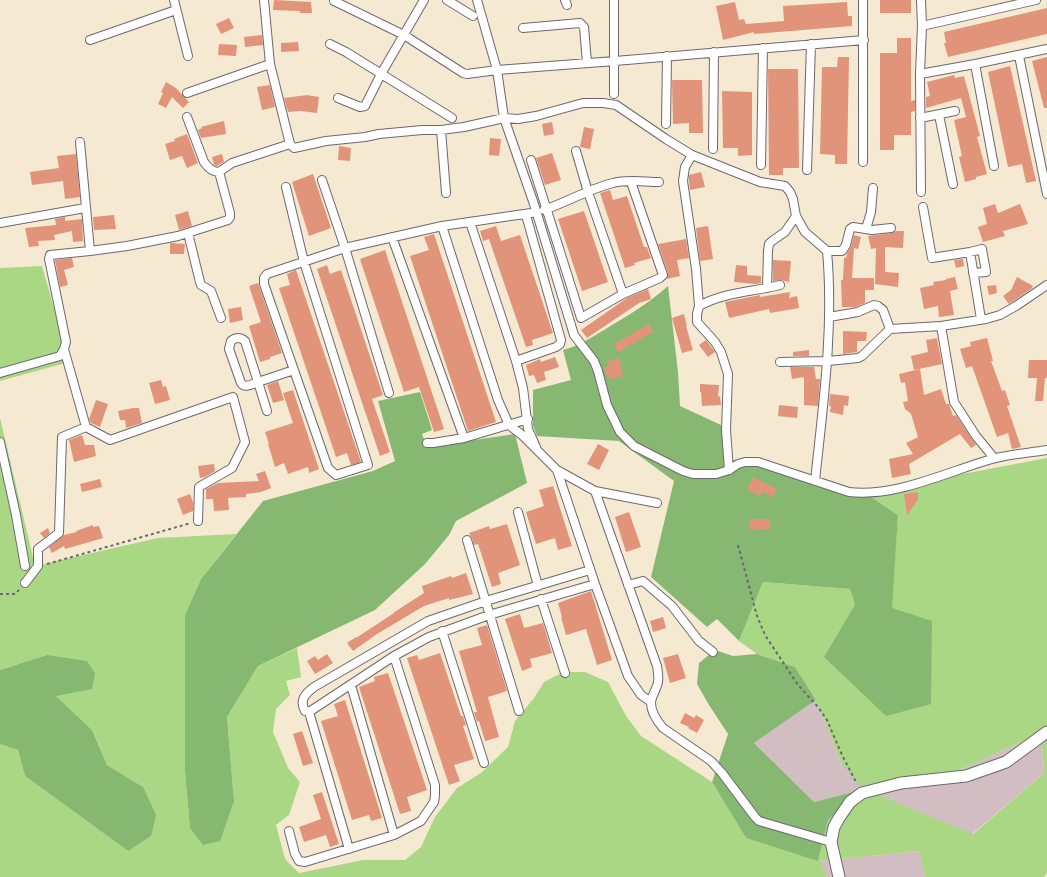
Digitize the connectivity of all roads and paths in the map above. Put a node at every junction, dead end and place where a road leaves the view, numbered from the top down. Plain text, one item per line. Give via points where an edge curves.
1 (174, 0) edge
2 (264, 0) edge
3 (424, 0) edge
4 (447, 0) edge
5 (476, 0) edge
6 (614, 0) edge
7 (864, 0) edge
8 (921, 0) edge
9 (1036, 0) edge
10 (338, 1) edge
11 (176, 10) junction
12 (473, 16) dead end
13 (922, 26) junction
14 (523, 28) dead end
15 (404, 36) junction
16 (90, 40) dead end
17 (864, 40) junction
18 (330, 44) dead end
19 (812, 44) junction
20 (763, 48) junction
21 (1047, 49) edge
22 (714, 52) junction
23 (188, 56) dead end
24 (667, 56) junction
25 (1019, 56) junction
26 (615, 61) junction
27 (587, 63) junction
28 (270, 64) junction
29 (975, 64) junction
30 (497, 70) junction
31 (381, 74) junction
32 (920, 74) junction
33 (187, 92) dead end
34 (614, 94) dead end
35 (338, 98) dead end
36 (955, 111) dead end
37 (939, 115) junction
38 (187, 117) dead end
39 (452, 118) dead end
40 (504, 118) junction
41 (920, 118) junction
42 (666, 124) dead end
43 (441, 130) junction
44 (80, 142) dead end
45 (290, 144) junction
46 (713, 149) dead end
47 (576, 151) dead end
48 (692, 155) junction
49 (531, 160) dead end
50 (863, 162) dead end
51 (761, 165) dead end
52 (994, 166) dead end
53 (807, 170) dead end
54 (219, 172) junction
55 (322, 180) dead end
56 (631, 182) junction
57 (659, 182) dead end
58 (953, 184) dead end
59 (286, 187) dead end
60 (873, 188) dead end
61 (588, 192) junction
62 (921, 192) dead end
63 (446, 193) dead end
64 (1047, 194) edge
65 (923, 207) dead end
66 (85, 208) junction
67 (545, 209) junction
68 (796, 216) junction
69 (470, 222) junction
70 (0, 223) edge
71 (442, 226) junction
72 (891, 228) dead end
73 (866, 229) junction
74 (188, 233) junction
75 (392, 237) junction
76 (345, 248) junction
77 (90, 251) junction
78 (826, 252) junction
79 (970, 252) junction
80 (304, 262) junction
81 (973, 273) junction
82 (780, 285) dead end
83 (1047, 285) edge
84 (767, 288) junction
85 (623, 294) junction
86 (699, 306) junction
87 (829, 317) junction
88 (221, 318) dead end
89 (981, 320) junction
90 (941, 326) junction
91 (890, 329) junction
92 (64, 349) junction
93 (516, 361) junction
94 (828, 361) junction
95 (780, 362) dead end
96 (294, 370) junction
97 (0, 373) edge
98 (258, 382) junction
99 (389, 393) dead end
100 (267, 411) dead end
101 (528, 419) junction
102 (509, 425) junction
103 (86, 427) junction
104 (464, 438) junction
105 (0, 442) edge
106 (427, 443) dead end
107 (1047, 450) edge
108 (537, 451) junction
109 (994, 458) junction
110 (557, 470) junction
111 (729, 470) junction
112 (815, 481) junction
113 (595, 491) junction
114 (657, 502) dead end
115 (518, 512) dead end
116 (198, 521) joint
117 (467, 540) dead end
118 (738, 545) dead end
119 (25, 566) dead end
120 (38, 566) junction
121 (590, 570) junction
122 (25, 582) dead end
123 (595, 584) junction
124 (628, 585) junction
125 (538, 586) junction
126 (541, 599) junction
127 (486, 601) junction
128 (489, 615) junction
129 (442, 631) junction
130 (713, 652) dead end
131 (394, 656) junction
132 (565, 673) dead end
133 (351, 685) junction
134 (651, 702) junction
135 (519, 711) dead end
136 (309, 712) junction
137 (1047, 732) edge
138 (484, 763) dead end
139 (862, 793) junction
140 (289, 831) dead end
141 (394, 835) junction
142 (831, 842) junction
143 (349, 849) junction
144 (839, 877) edge

1 - 11 street
2 - 28 street
3 - 15 street
4 - 12 street
5 - 30 street
6 - 26 street
7 - 17 street
8 - 13 street
9 - 13 street
10 - 15 street
11 - 16 street
11 - 23 street
13 - 32 street
14 - 27 street via 580,23 584,27
15 - 30 street via 463,73
15 - 31 street
17 - 19 street
17 - 50 street
18 - 31 street
19 - 20 street
19 - 53 street
20 - 22 street
20 - 51 street
21 - 25 street
22 - 24 street
22 - 46 street
24 - 26 street
24 - 42 street
25 - 29 street
25 - 64 street
26 - 27 street
26 - 34 street
27 - 30 street
28 - 33 street
28 - 45 street
29 - 32 street
29 - 52 street
30 - 40 street
31 - 35 street via 365,106 360,108
31 - 39 street
32 - 41 street
36 - 37 street
37 - 41 street
37 - 58 street
38 - 54 street via 204,162 212,171
40 - 43 street
40 - 48 street via 536,116 583,103 616,105
40 - 111 street via 534,204 574,335 594,361 607,405 620,432 634,446 683,472 716,474
41 - 62 street
43 - 45 street via 379,134 294,148
43 - 63 street
44 - 66 street
45 - 54 street via 232,163
47 - 61 street
48 - 68 street via 760,182 785,186 793,199
48 - 86 street via 683,181
49 - 67 street
54 - 74 street via 230,217 228,220
55 - 76 street
56 - 57 street
56 - 61 street via 614,183
56 - 85 street via 663,275
59 - 80 street
60 - 73 street
61 - 67 street
61 - 85 street
65 - 79 street via 932,258
66 - 70 street
66 - 77 street
67 - 85 street via 581,318
68 - 78 street via 805,232
68 - 84 street via 785,232 770,244
69 - 71 street
69 - 93 street
69 - 93 street via 528,214 561,340 556,347
71 - 75 street
71 - 102 street via 498,400
72 - 73 street
73 - 78 street via 852,227 842,251
74 - 77 street
74 - 88 street via 201,285 211,291
75 - 76 street
75 - 104 street
76 - 80 street
76 - 99 street
77 - 92 street via 50,255 66,342
78 - 87 street
79 - 81 street
79 - 81 street via 982,249 986,272
80 - 96 street via 267,274 264,278
80 - 96 street via 368,465 336,475 328,468
81 - 89 street
82 - 84 street
83 - 89 street via 1000,315
84 - 86 street via 723,295
86 - 111 street via 698,322 718,347 728,374 726,430
87 - 91 street via 858,312 874,305 883,310
87 - 94 street
89 - 90 street
90 - 91 street
90 - 109 street via 954,402
91 - 94 street via 862,356
92 - 97 street via 60,356
92 - 103 street
93 - 101 street
94 - 95 street
94 - 112 street
96 - 98 street
98 - 98 street via 245,341 234,338 229,344 229,349 241,383 246,386
98 - 100 street
101 - 102 street
101 - 108 street via 528,429
102 - 104 street
102 - 108 street
103 - 116 street via 110,440 233,397 245,442 232,468 199,487
103 - 120 street via 62,437 59,533 38,550
104 - 106 street
105 - 119 street
107 - 109 street
108 - 110 street
109 - 112 street via 908,486 875,493 849,492
110 - 113 street
110 - 121 street
111 - 112 street via 745,462 758,462
113 - 114 street
113 - 124 street
115 - 125 street
116 - 120 path
117 - 127 street
118 - 139 path via 757,616 765,635 798,685 827,720
120 - 122 street
121 - 123 street
121 - 125 street
123 - 126 street
123 - 134 street via 628,676 641,695
124 - 130 street via 643,581 672,606 699,642
124 - 134 street via 657,666 659,681
125 - 127 street
126 - 128 street
126 - 132 street
127 - 128 street
127 - 136 street via 424,623 314,687 302,701 305,711
128 - 129 street
128 - 135 street
129 - 131 street
129 - 138 street
131 - 133 street
131 - 141 street via 435,795 434,802 421,821
133 - 136 street
133 - 141 street
134 - 142 street via 657,722 711,761 759,821
136 - 143 street
137 - 139 main road via 1006,762 966,776 901,783
139 - 142 main road via 850,802 839,818
140 - 143 street via 295,854 302,862
141 - 143 street
142 - 144 main road

